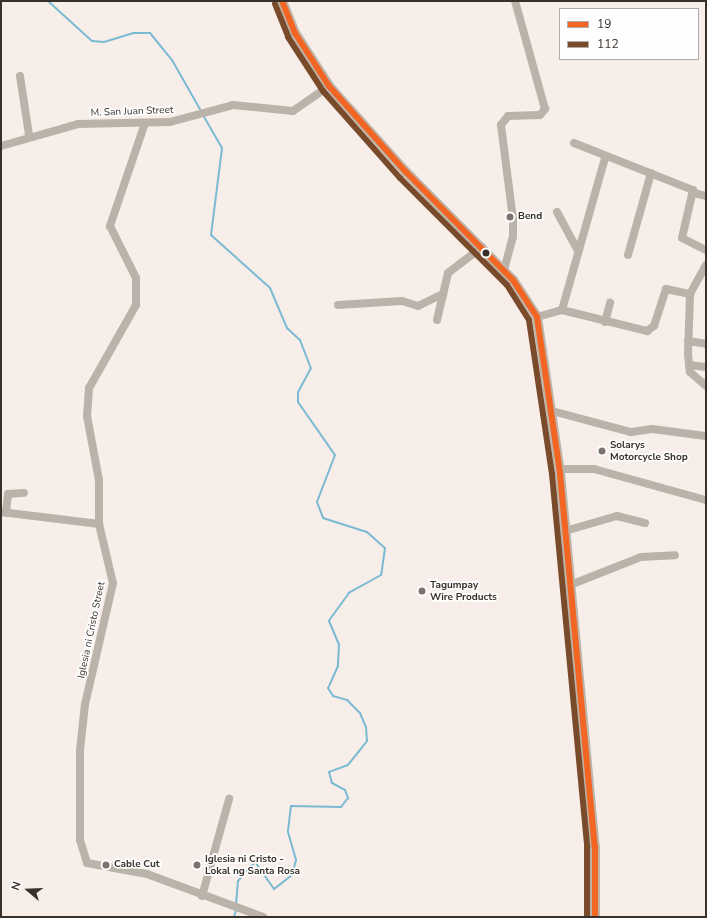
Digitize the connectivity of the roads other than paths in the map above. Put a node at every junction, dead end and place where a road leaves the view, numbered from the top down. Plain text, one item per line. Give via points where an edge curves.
1 (282, 1) edge
2 (515, 1) edge
3 (20, 76) dead end
4 (328, 86) junction
5 (145, 123) junction
6 (29, 135) junction
7 (574, 143) dead end
8 (1, 146) edge
9 (605, 158) junction
10 (651, 173) junction
11 (694, 193) junction
12 (706, 196) edge
13 (556, 212) dead end
14 (482, 247) junction
15 (577, 249) junction
16 (706, 250) edge
17 (628, 255) dead end
18 (706, 265) edge
19 (504, 270) junction
20 (443, 294) junction
21 (690, 294) junction
22 (610, 302) dead end
23 (338, 305) dead end
24 (562, 310) junction
25 (537, 317) junction
26 (437, 320) dead end
27 (605, 322) junction
28 (688, 341) junction
29 (706, 344) edge
30 (689, 365) junction
31 (706, 367) edge
32 (706, 386) edge
33 (552, 411) junction
34 (706, 436) edge
35 (559, 469) junction
36 (24, 492) dead end
37 (706, 500) edge
38 (4, 512) edge
39 (645, 523) dead end
40 (99, 524) junction
41 (565, 531) junction
42 (675, 554) dead end
43 (570, 585) junction
44 (229, 799) dead end
45 (202, 896) junction
46 (264, 917) edge
47 (595, 917) edge

1 - 4 main road via 295,33
2 - 19 street via 545,110 540,115 508,116 501,125 513,219 513,237
3 - 6 street
4 - 5 street, M. San Juan Street via 293,111 233,105 170,122
4 - 14 main road via 406,172
5 - 6 street, M. San Juan Street via 78,124
5 - 40 street, Iglesia ni Cristo Street via 111,218 112,234 136,278 136,305 89,388 87,416 99,480
6 - 8 street, M. San Juan Street
7 - 9 street
9 - 10 street
9 - 15 street
10 - 11 street
10 - 17 street
11 - 12 street
11 - 16 street via 682,238
13 - 15 street
14 - 19 main road
14 - 20 street via 448,273
15 - 24 street
18 - 21 street
19 - 25 main road
20 - 23 street via 418,306 402,301
20 - 26 street
21 - 27 street via 666,289 651,330
21 - 28 street
22 - 27 street
24 - 25 street
24 - 27 street
25 - 33 main road
28 - 29 street
28 - 30 street
30 - 31 street
30 - 32 street via 690,372
33 - 34 street via 631,432 652,429
33 - 35 main road
35 - 37 street via 594,469
35 - 41 main road
36 - 38 street via 8,494
38 - 40 street
39 - 41 street via 617,516
40 - 45 street, Iglesia ni Cristo Street via 113,583 85,704 80,750 80,840 87,862 147,874
41 - 43 main road
42 - 43 street via 641,557
43 - 47 main road via 595,847
44 - 45 street
45 - 46 street, Iglesia ni Cristo Street via 251,910

